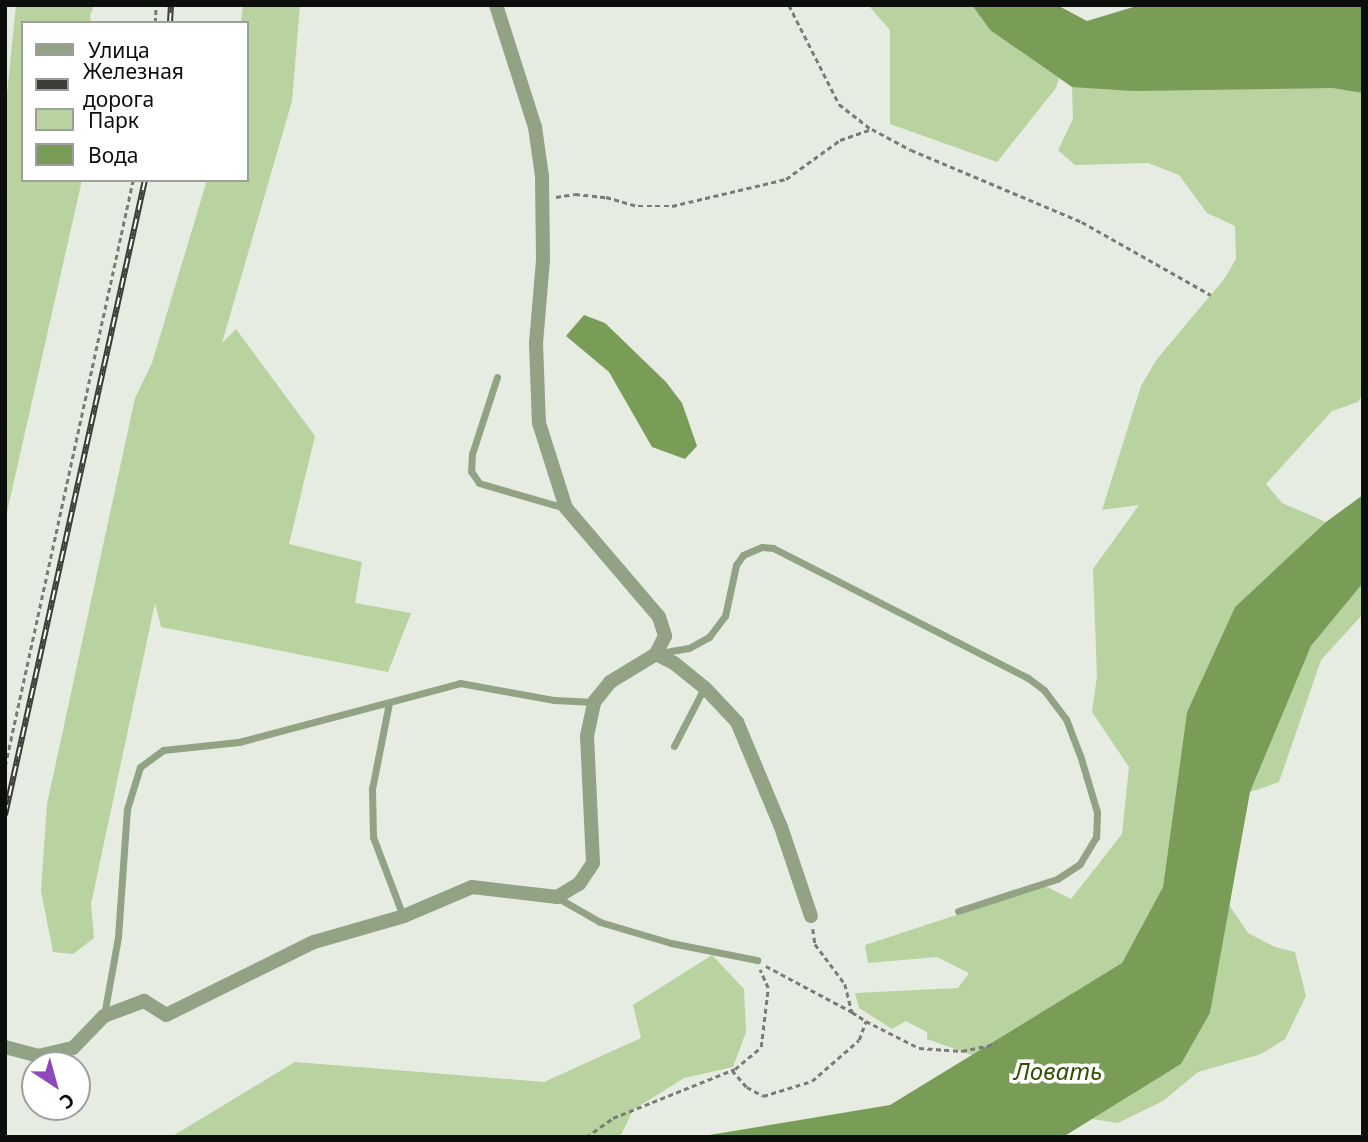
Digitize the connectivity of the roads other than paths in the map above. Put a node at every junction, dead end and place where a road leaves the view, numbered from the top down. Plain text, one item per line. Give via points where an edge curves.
1 (496, 5) edge
2 (497, 377) dead end
3 (566, 508) junction
4 (656, 654) junction
5 (705, 688) junction
6 (594, 702) junction
7 (389, 703) junction
8 (674, 746) dead end
9 (557, 897) junction
10 (958, 911) dead end
11 (404, 916) junction
12 (811, 916) road end
13 (757, 960) road end
14 (104, 1016) junction
15 (5, 1047) edge

1 - 3 street via 535,127 542,200 543,260 536,343 540,423
2 - 3 lane via 472,454 471,471 479,483
3 - 4 street via 659,617 665,636
4 - 5 street
4 - 6 street via 610,682
4 - 10 lane via 689,648 709,637 725,616 736,565 743,555 773,548 1044,690 1066,719 1080,755 1097,812 1096,837 1080,864 1057,879
5 - 8 lane
5 - 12 street via 737,722 781,827
6 - 7 lane via 554,700 460,683
6 - 9 street via 587,736 593,863 579,884
7 - 11 lane via 372,789 373,837
7 - 14 lane via 239,742 163,750 140,767 127,809 118,937
9 - 11 street via 472,887
9 - 13 lane via 600,922 671,943
11 - 14 street via 314,942 166,1015 144,1001
14 - 15 street via 73,1048 38,1056

